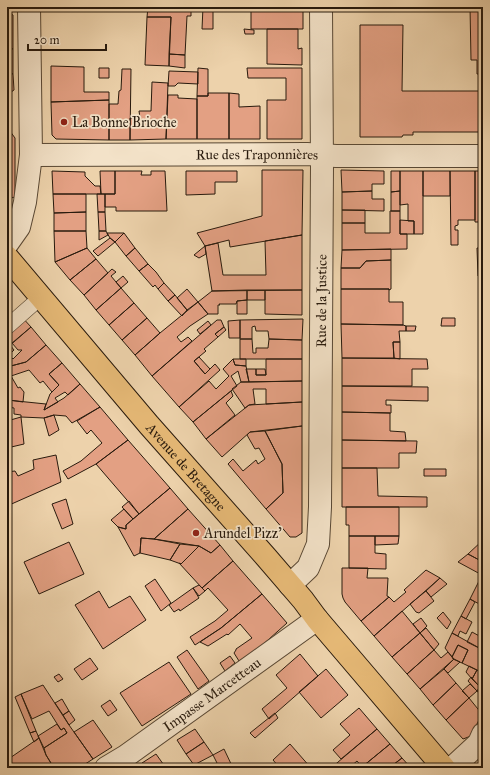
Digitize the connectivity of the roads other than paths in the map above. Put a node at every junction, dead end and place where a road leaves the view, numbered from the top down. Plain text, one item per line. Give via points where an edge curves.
1 (29, 7) edge
2 (321, 7) edge
3 (31, 155) junction
4 (322, 155) junction
5 (483, 156) edge
6 (7, 244) edge
7 (7, 257) edge
8 (41, 297) junction
9 (7, 327) edge
10 (290, 585) junction
11 (317, 619) junction
12 (483, 734) edge
13 (130, 762) edge
14 (106, 768) edge
15 (444, 768) edge
16 (452, 768) edge

1 - 3 street
2 - 4 street, Rue de la Justice
3 - 4 street, Rue des Traponnières
3 - 6 street via 26,202 19,227
4 - 5 street, Rue des Traponnières
4 - 10 street, Rue de la Justice via 318,544 308,568
7 - 8 main road, Avenue de Bretagne
8 - 9 lane
8 - 10 main road, Avenue de Bretagne via 149,425
10 - 11 main road, Avenue de Bretagne
11 - 13 street, Impasse Marcetteau
11 - 15 main road, Avenue de Bretagne
12 - 16 street via 479,743
13 - 14 street, Impasse Marcetteau

